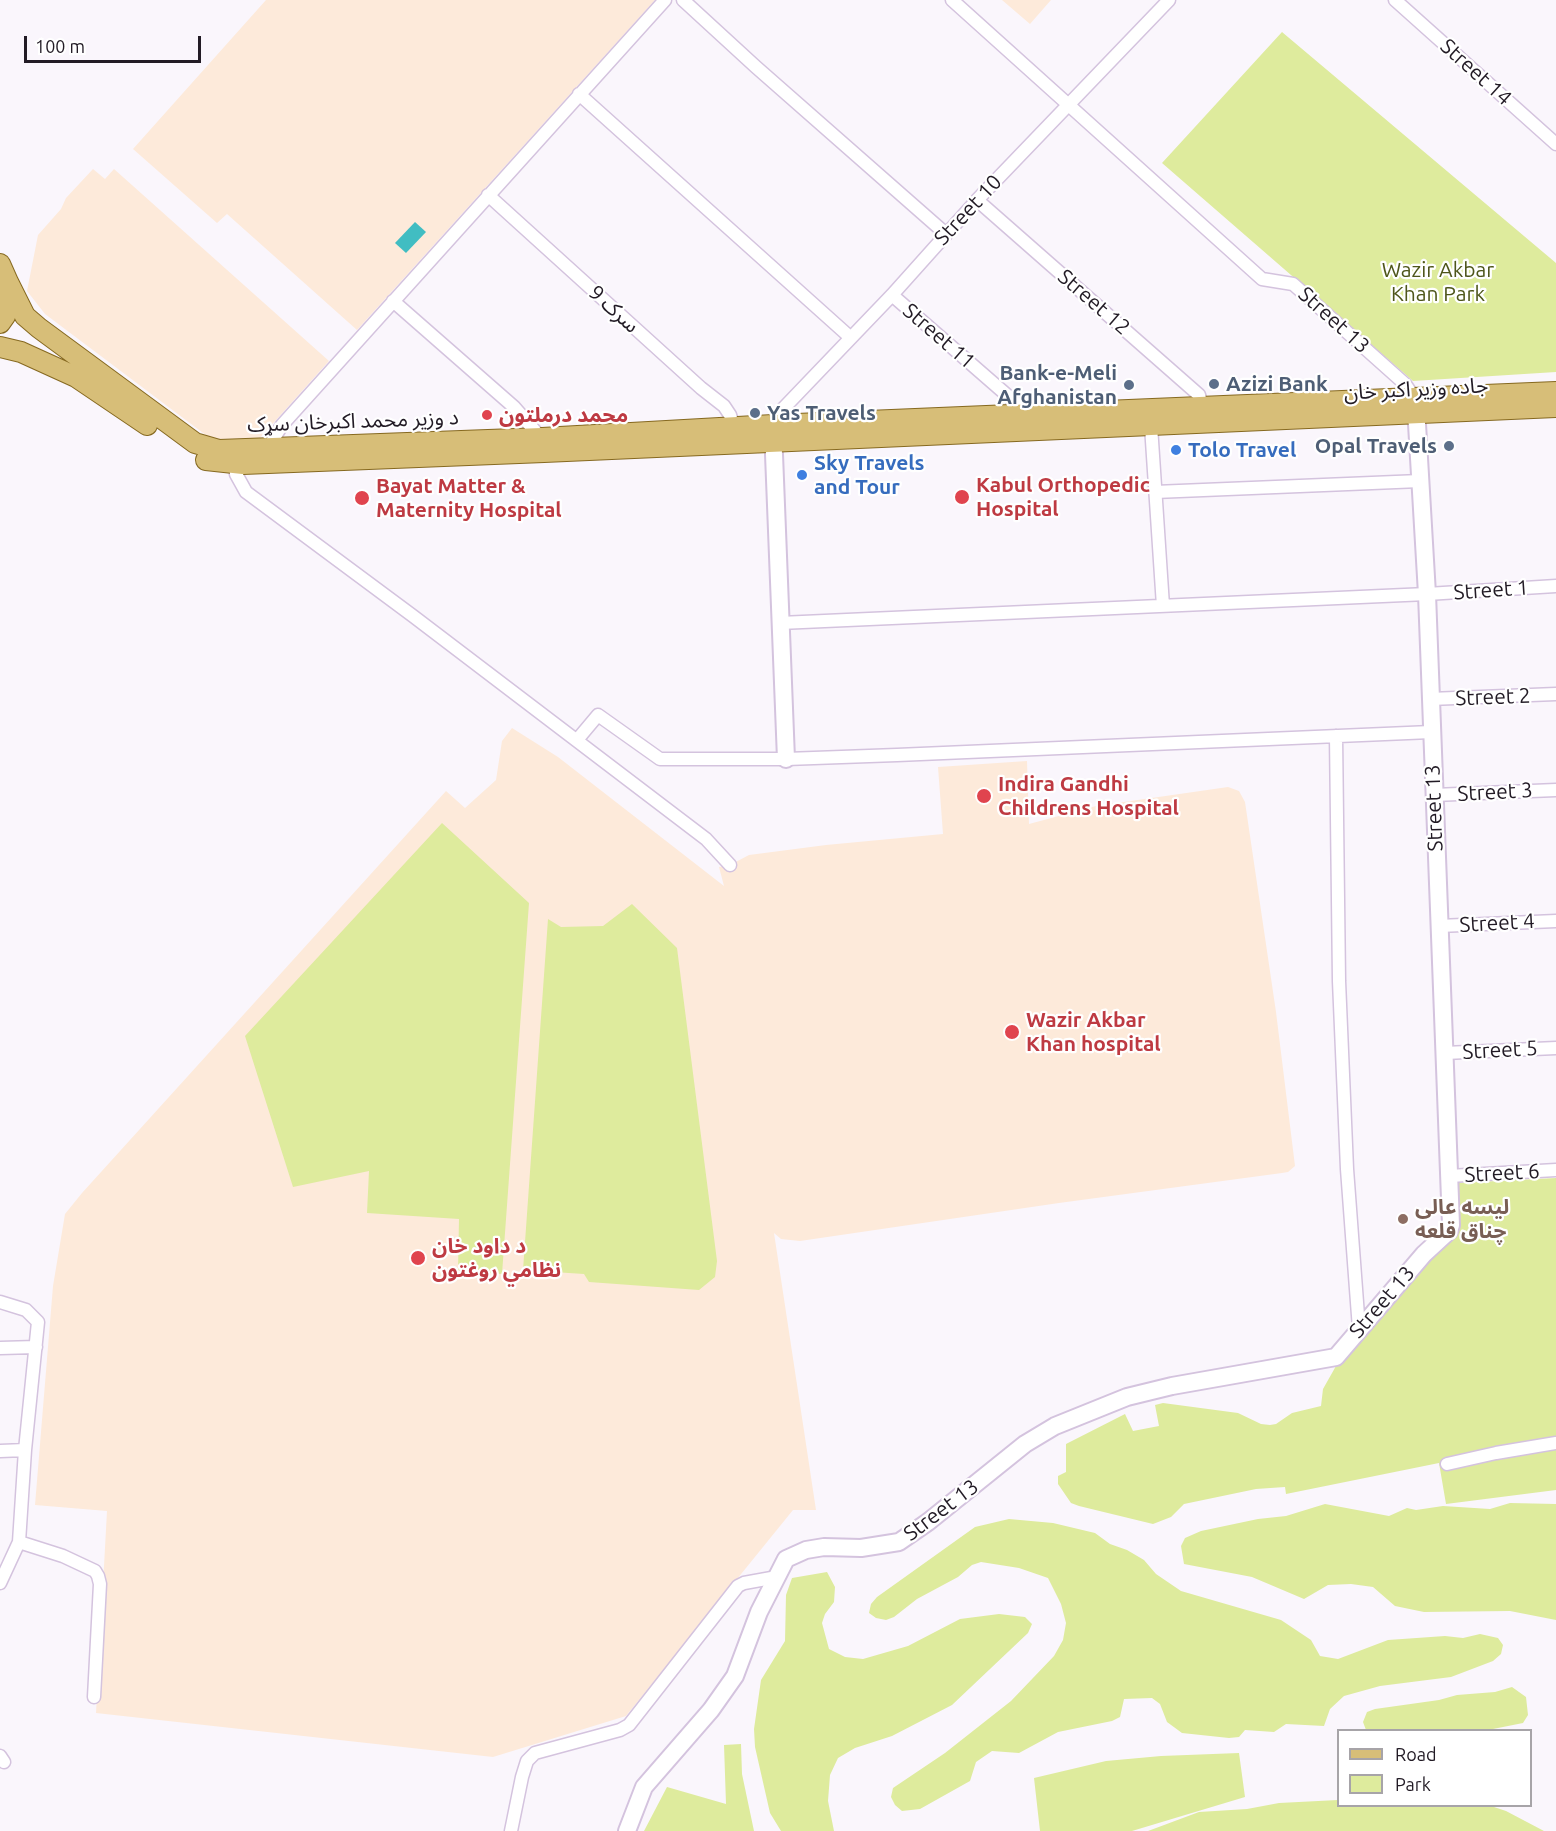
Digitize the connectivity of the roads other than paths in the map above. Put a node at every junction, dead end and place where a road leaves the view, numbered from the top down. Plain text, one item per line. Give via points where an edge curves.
1 (664, 0) edge
2 (683, 0) edge
3 (952, 0) edge
4 (1169, 0) edge
5 (1395, 0) edge
6 (579, 94) junction
7 (1068, 105) junction
8 (1556, 144) edge
9 (488, 195) junction
10 (977, 200) junction
11 (946, 234) junction
12 (4, 273) edge
13 (892, 295) junction
14 (393, 301) junction
15 (0, 323) edge
16 (851, 338) junction
17 (0, 347) edge
18 (1556, 392) edge
19 (1414, 406) junction
20 (1556, 407) edge
21 (1204, 415) junction
22 (1029, 423) junction
23 (1151, 426) junction
24 (773, 434) junction
25 (736, 436) junction
26 (543, 445) junction
27 (268, 448) junction
28 (235, 456) junction
29 (1420, 481) junction
30 (1155, 492) junction
31 (1556, 586) edge
32 (1427, 594) junction
33 (1163, 606) junction
34 (780, 623) junction
35 (1556, 694) edge
36 (1430, 699) junction
37 (1431, 732) junction
38 (1336, 736) junction
39 (577, 740) junction
40 (786, 759) junction
41 (1556, 790) edge
42 (1434, 795) junction
43 (730, 865) dead end
44 (1556, 921) edge
45 (1439, 926) junction
46 (1556, 1048) edge
47 (1444, 1053) junction
48 (1556, 1170) edge
49 (1449, 1176) junction
50 (0, 1302) edge
51 (1359, 1329) junction
52 (36, 1347) junction
53 (0, 1348) edge
54 (1556, 1443) edge
55 (25, 1450) junction
56 (0, 1451) edge
57 (1446, 1464) dead end
58 (18, 1542) junction
59 (777, 1577) junction
60 (0, 1583) edge
61 (94, 1697) dead end
62 (512, 1829) edge
63 (627, 1831) edge

1 - 6 street
2 - 11 street
3 - 7 street, Street 13
4 - 7 street, Street 10
5 - 8 street, Street 14
6 - 9 street
6 - 16 street
7 - 10 street, Street 10
7 - 19 street, Street 13 via 1262,279 1293,284 1405,384
9 - 14 street
9 - 25 street, سرک 9 via 724,406
10 - 11 street, Street 10
10 - 21 street, Street 12 via 1199,395
11 - 13 street, Street 10
12 - 15 main road via 9,300
12 - 28 main road, د وزیر محمد اکبرخان سړک via 25,316 78,358 195,443
13 - 16 street, Street 10
13 - 22 street, Street 11 via 1016,403
14 - 26 street via 514,407
14 - 27 street via 282,425
16 - 24 street, Street 10 via 778,414
17 - 28 main road via 76,376 196,457 208,461
18 - 19 main road, د وزیر محمد اکبرخان سړک
19 - 20 main road, جاده وزیر اکبر خان
19 - 21 main road, د وزیر محمد اکبرخان سړک
19 - 29 street, Street 13
21 - 22 main road, د وزیر محمد اکبرخان سړک
21 - 23 main road
22 - 23 main road
22 - 24 main road, د وزیر محمد اکبرخان سړک
23 - 30 street
24 - 25 main road, د وزیر محمد اکبرخان سړک
24 - 34 street
25 - 26 main road, د وزیر محمد اکبرخان سړک
26 - 27 main road, د وزیر محمد اکبرخان سړک
26 - 28 main road
27 - 28 main road, د وزیر محمد اکبرخان سړک
28 - 39 street via 236,474 246,492
29 - 30 street
29 - 32 street, Street 13
30 - 33 street
31 - 32 street, Street 1
32 - 33 street, Street 1
32 - 36 street, Street 13
33 - 34 street, Street 1
34 - 40 street
35 - 36 street, Street 2
36 - 37 street, Street 13
37 - 38 street
37 - 42 street, Street 13
38 - 40 street
38 - 51 street via 1340,1005
39 - 40 street via 598,715 660,759
39 - 43 street via 706,839
41 - 42 street, Street 3
42 - 45 street, Street 13
44 - 45 street, Street 4
45 - 47 street, Street 13
46 - 47 street, Street 5
47 - 49 street, Street 13
48 - 49 street, Street 6
49 - 51 street, Street 13 via 1449,1231
50 - 52 street via 26,1310 38,1322
51 - 59 street, Street 13 via 1336,1357 1127,1396 1055,1426 899,1542 806,1550 786,1559
52 - 53 street
52 - 55 street
54 - 57 street
55 - 56 street
55 - 58 street
58 - 60 street
58 - 61 street via 63,1556 98,1576
59 - 62 street via 738,1586 629,1725 535,1753 527,1761
59 - 63 street, Street 13 via 735,1676 644,1787

